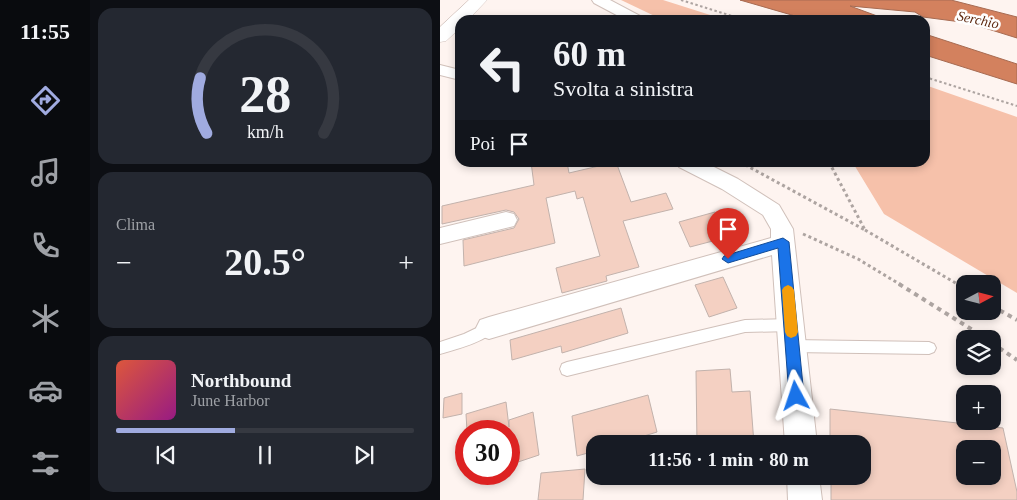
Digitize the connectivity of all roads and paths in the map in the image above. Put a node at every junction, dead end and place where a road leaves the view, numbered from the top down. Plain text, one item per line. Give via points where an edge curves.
1 (479, 0) edge
2 (599, 0) edge
3 (681, 0) edge
4 (463, 15) edge
5 (628, 15) edge
6 (730, 15) edge
7 (455, 23) edge
8 (440, 37) edge
9 (440, 70) edge
10 (455, 74) edge
11 (930, 79) edge
12 (1017, 106) edge
13 (696, 167) edge
14 (749, 167) edge
15 (831, 167) edge
16 (506, 220) dead end
17 (865, 230) junction
18 (781, 232) junction
19 (440, 236) edge
20 (956, 284) edge
21 (1001, 311) edge
22 (1017, 320) edge
23 (489, 328) joint
24 (972, 330) edge
25 (791, 335) junction
26 (440, 348) edge
27 (929, 348) dead end
28 (1001, 349) edge
29 (1017, 360) edge
30 (567, 369) dead end
31 (799, 435) edge
32 (804, 485) edge
33 (805, 500) edge

1 - 4 main road
2 - 5 street
3 - 6 path
7 - 8 main road
9 - 10 street
11 - 12 path
13 - 18 street via 771,210
14 - 17 path
15 - 17 path
16 - 19 street
17 - 20 path
18 - 23 street
18 - 24 path via 858,259
18 - 25 street
21 - 22 path
23 - 26 lane
25 - 27 lane
25 - 30 lane via 745,326
25 - 31 street
28 - 29 path
32 - 33 street

